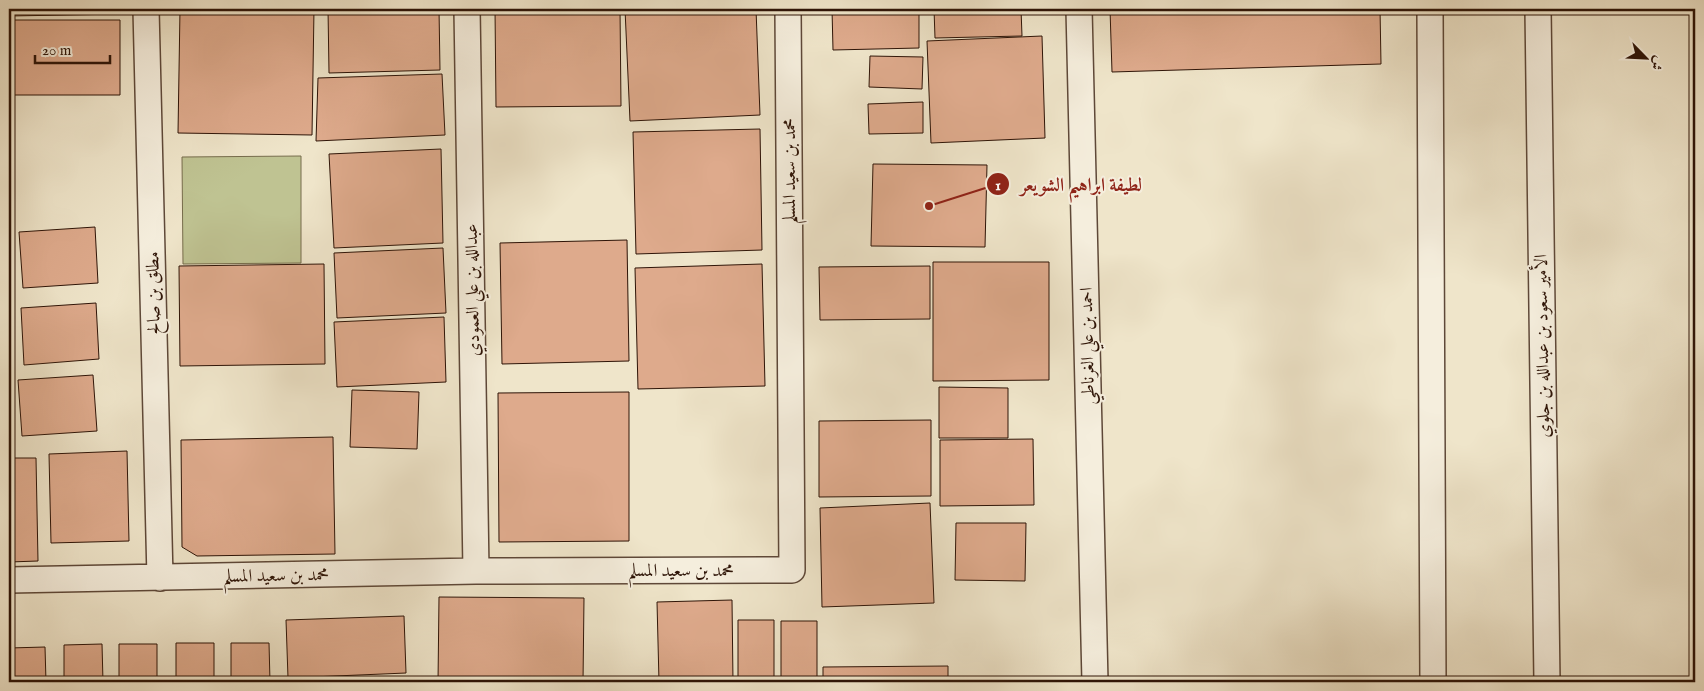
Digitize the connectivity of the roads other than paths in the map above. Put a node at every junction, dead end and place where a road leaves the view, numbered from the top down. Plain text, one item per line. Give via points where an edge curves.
1 (146, 9) edge
2 (467, 9) edge
3 (788, 9) edge
4 (1078, 9) edge
5 (1430, 9) edge
6 (1538, 9) edge
7 (476, 571) junction
8 (160, 578) junction
9 (9, 580) edge
10 (1095, 682) edge
11 (1433, 682) edge
12 (1547, 682) edge

1 - 8 street, مطلق بن صالح
2 - 7 street, عبدالله بن علي العمودي
3 - 7 street, محمد بن سعيد المسلم via 792,570
4 - 10 street, احمد بن علي الغرناطي
5 - 11 street
6 - 12 street, الأمير سعود بن عبدالله بن جلوي
7 - 8 street, محمد بن سعيد المسلم
8 - 9 street, محمد بن سعيد المسلم

